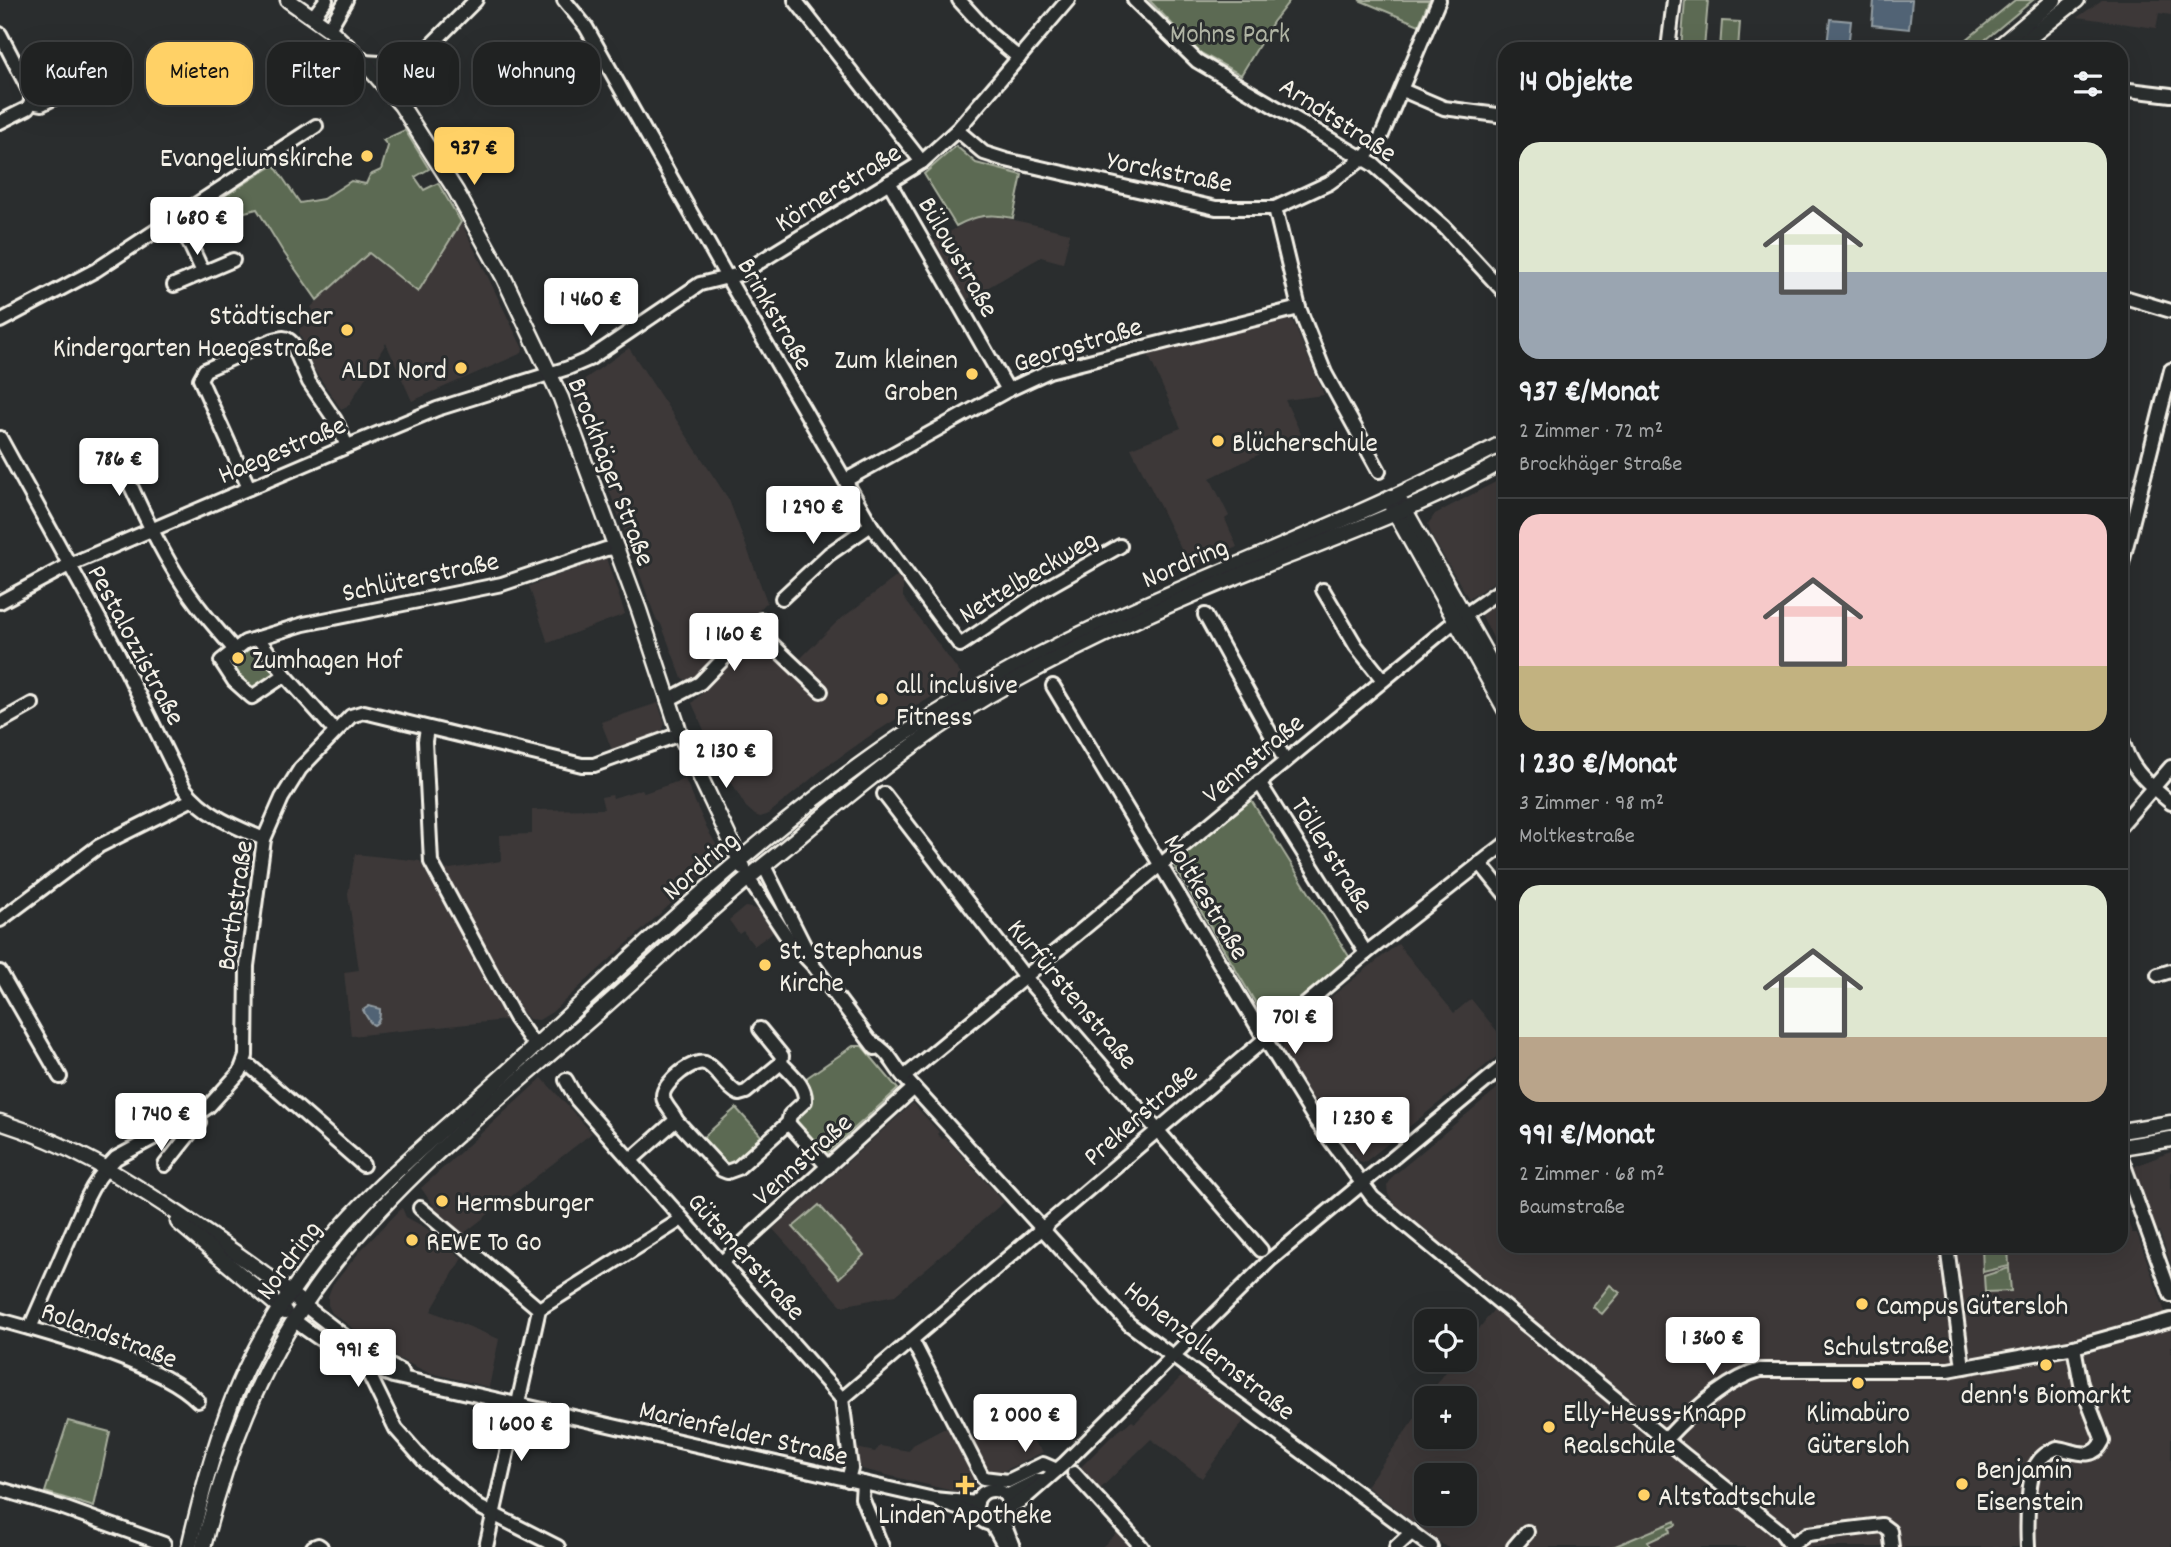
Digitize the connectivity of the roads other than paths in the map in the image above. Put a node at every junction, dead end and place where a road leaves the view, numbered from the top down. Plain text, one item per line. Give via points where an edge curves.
1 (288, 0) edge
2 (326, 0) edge
3 (346, 0) edge
4 (476, 0) edge
5 (564, 0) edge
6 (795, 0) edge
7 (959, 0) edge
8 (1068, 0) edge
9 (1134, 0) edge
10 (1439, 0) edge
11 (1674, 0) edge
12 (2054, 0) edge
13 (2077, 0) edge
14 (313, 17) junction
15 (329, 29) junction
16 (0, 34) edge
17 (343, 42) edge
18 (432, 42) edge
19 (1669, 42) edge
20 (2004, 42) edge
21 (2024, 42) edge
22 (1019, 58) junction
23 (364, 62) joint
24 (378, 63) edge
25 (21, 75) edge
26 (378, 78) edge
27 (1402, 90) junction
28 (2128, 90) edge
29 (2171, 95) edge
30 (30, 105) edge
31 (401, 105) edge
32 (1498, 115) edge
33 (0, 122) edge
34 (316, 126) dead end
35 (957, 131) junction
36 (1364, 158) junction
37 (922, 162) junction
38 (889, 182) junction
39 (1275, 208) junction
40 (177, 217) junction
41 (233, 260) dead end
42 (203, 272) junction
43 (727, 277) junction
44 (174, 285) dead end
45 (1498, 285) edge
46 (2128, 298) edge
47 (1299, 308) junction
48 (2171, 311) edge
49 (0, 321) edge
50 (2171, 370) edge
51 (550, 373) junction
52 (1008, 390) junction
53 (0, 438) edge
54 (1498, 445) edge
55 (347, 446) junction
56 (115, 452) dead end
57 (1498, 464) edge
58 (1379, 471) dead end
59 (846, 480) junction
60 (249, 488) junction
61 (1392, 497) junction
62 (1401, 513) junction
63 (871, 525) junction
64 (152, 530) junction
65 (2128, 539) edge
66 (1120, 547) dead end
67 (617, 548) junction
68 (69, 565) junction
69 (1323, 590) dead end
70 (1498, 592) edge
71 (782, 598) dead end
72 (0, 602) edge
73 (1205, 615) dead end
74 (1460, 617) junction
75 (258, 638) junction
76 (960, 645) joint
77 (234, 649) junction
78 (285, 675) junction
79 (1498, 677) edge
80 (1383, 680) junction
81 (1053, 687) dead end
82 (821, 691) dead end
83 (1498, 695) edge
84 (667, 700) junction
85 (32, 704) dead end
86 (0, 722) edge
87 (427, 728) junction
88 (335, 731) junction
89 (680, 734) junction
90 (2128, 759) edge
91 (1285, 760) junction
92 (2171, 767) edge
93 (1259, 782) junction
94 (2153, 788) junction
95 (884, 794) dead end
96 (193, 799) junction
97 (2171, 803) edge
98 (2128, 817) edge
99 (264, 839) junction
100 (755, 847) junction
101 (1498, 849) edge
102 (739, 860) junction
103 (1483, 861) junction
104 (1162, 865) junction
105 (764, 866) junction
106 (748, 878) junction
107 (1498, 884) edge
108 (0, 920) edge
109 (1366, 953) junction
110 (813, 965) junction
111 (2171, 971) edge
112 (0, 972) edge
113 (2158, 975) dead end
114 (1025, 977) junction
115 (760, 1029) dead end
116 (1265, 1039) junction
117 (535, 1046) junction
118 (781, 1063) junction
119 (244, 1065) junction
120 (1498, 1071) edge
121 (901, 1074) junction
122 (60, 1077) dead end
123 (566, 1080) dead end
124 (914, 1088) junction
125 (197, 1115) junction
126 (676, 1120) junction
127 (0, 1122) edge
128 (788, 1123) junction
129 (2171, 1123) edge
130 (1157, 1130) junction
131 (2128, 1130) edge
132 (2171, 1139) edge
133 (2128, 1146) edge
134 (631, 1160) junction
135 (165, 1165) dead end
136 (363, 1165) dead end
137 (107, 1167) junction
138 (828, 1167) junction
139 (2128, 1176) edge
140 (1361, 1184) junction
141 (143, 1190) junction
142 (420, 1208) dead end
143 (682, 1219) junction
144 (1042, 1229) junction
145 (1261, 1250) dead end
146 (1948, 1253) edge
147 (721, 1263) junction
148 (290, 1294) junction
149 (2171, 1296) edge
150 (304, 1305) junction
151 (280, 1308) junction
152 (539, 1309) junction
153 (0, 1320) edge
154 (294, 1320) junction
155 (2171, 1320) edge
156 (30, 1328) junction
157 (912, 1340) junction
158 (2074, 1347) junction
159 (1175, 1356) junction
160 (365, 1366) junction
161 (1963, 1367) junction
162 (421, 1382) junction
163 (842, 1399) junction
164 (198, 1401) dead end
165 (516, 1405) junction
166 (1665, 1440) junction
167 (1056, 1472) junction
168 (1074, 1473) dead end
169 (848, 1480) junction
170 (863, 1483) junction
171 (0, 1489) edge
172 (1008, 1502) junction
173 (978, 1509) junction
174 (493, 1515) junction
175 (998, 1522) junction
176 (1412, 1532) junction
177 (1527, 1532) dead end
178 (163, 1544) dead end
179 (1791, 1546) edge
180 (189, 1547) edge
181 (203, 1547) edge
182 (313, 1547) edge
183 (321, 1547) edge
184 (486, 1547) edge
185 (558, 1547) edge
186 (882, 1547) edge
187 (1005, 1547) edge
188 (1013, 1547) edge
189 (1142, 1547) edge
190 (1396, 1547) edge
191 (1430, 1547) edge
192 (1514, 1547) edge
193 (1892, 1547) edge
194 (2028, 1547) edge

1 - 14 main road, Brockhäger Straße
2 - 14 street
3 - 15 street
4 - 18 street
5 - 43 street, Brinkstraße via 586,27
6 - 37 street, Bülowstraße
7 - 22 street
8 - 22 street, Körnerstraße
9 - 36 street, Arndtstraße via 1197,61
10 - 27 street, Yorckstraße
11 - 19 street
12 - 20 main road
13 - 21 main road
14 - 15 main road, Brockhäger Straße
15 - 17 main road, Brockhäger Straße
16 - 25 street
22 - 35 street, Körnerstraße
23 - 24 street
23 - 26 main road, Brockhäger Straße
27 - 32 street via 1444,108
27 - 36 street, Yorckstraße via 1381,137
28 - 29 street
30 - 33 street
31 - 51 main road, Brockhäger Straße via 456,191
34 - 40 street
35 - 37 street, Körnerstraße
35 - 39 street, Yorckstraße via 984,153 1006,160 1216,208
36 - 39 street, Yorckstraße via 1329,183
36 - 45 street, Arndtstraße via 1444,227
37 - 38 street, Körnerstraße
38 - 43 street, Körnerstraße via 740,274
38 - 52 street, Bülowstraße
39 - 47 street
40 - 42 street
40 - 49 street via 96,270
41 - 42 street
42 - 44 street
43 - 51 street, Körnerstraße via 700,284 589,359
43 - 59 street, Brinkstraße
46 - 48 street
47 - 52 street, Georgstraße via 1049,371
47 - 58 street via 1325,373
50 - 65 street
51 - 55 street, Haegestraße via 437,409
51 - 67 main road, Brockhäger Straße
52 - 59 street, Georgstraße
53 - 68 street, Pestalozzistraße
54 - 61 main road, Nordring
55 - 60 street, Haegestraße
55 - 60 street via 292,343 282,337 271,341 205,370 200,379
56 - 64 street
57 - 62 main road, Nordring
59 - 63 street, Brinkstraße
60 - 64 street, Haegestraße
61 - 62 main road
61 - 100 main road, Nordring via 1122,615 1008,672 876,753
62 - 74 main road
62 - 105 main road, Nordring via 1196,593 1013,681 920,738
63 - 71 street via 829,554
63 - 76 street, Brinkstraße
64 - 68 street, Haegestraße
64 - 77 street via 178,578
66 - 76 street, Nettelbeckweg via 1044,589
67 - 75 street, Schlüterstraße via 502,584 340,616
67 - 84 main road, Brockhäger Straße
68 - 72 street, Haegestraße
68 - 96 street, Pestalozzistraße
69 - 80 street via 1356,646
70 - 74 street, Vennstraße
73 - 91 street, Töllerstraße
74 - 79 main road
74 - 80 street, Vennstraße
74 - 83 main road
75 - 77 street, Schlüterstraße
75 - 78 street
77 - 78 street via 221,664 249,696
78 - 88 street
80 - 91 street, Vennstraße
81 - 104 street, Moltkestraße
82 - 84 street via 758,624 700,683
84 - 89 main road, Brockhäger Straße
85 - 86 street
87 - 88 street, Barthstraße via 364,712 351,716
87 - 89 street, Barthstraße via 582,765 594,765
87 - 117 street via 431,862 515,1018
88 - 99 street, Barthstraße via 290,783
89 - 102 main road, Brockhäger Straße
90 - 94 street
91 - 93 street, Vennstraße
92 - 94 street
93 - 104 street, Vennstraße
93 - 109 street, Töllerstraße
94 - 97 street
94 - 98 street
95 - 114 street, Kurfürstenstraße
96 - 99 street, Pestalozzistraße via 216,819
96 - 108 street via 99,846
99 - 119 street, Barthstraße via 247,966
100 - 102 main road, Nordring
100 - 105 main road
101 - 103 street, Prekerstraße
102 - 106 main road, Hohenzollernstraße
102 - 117 main road, Nordring
103 - 107 street
103 - 109 street, Prekerstraße
104 - 114 street, Vennstraße
104 - 116 street, Moltkestraße
105 - 106 main road, Nordring
105 - 110 street, Hohenzollernstraße
106 - 110 street, Hohenzollernstraße via 789,940
106 - 150 main road, Nordring via 461,1131 360,1230
109 - 116 street, Prekerstraße
110 - 121 street, Hohenzollernstraße
111 - 113 street
112 - 122 street
114 - 121 street, Vennstraße
114 - 130 street, Kurfürstenstraße
115 - 118 street via 782,1056
116 - 130 street, Prekerstraße
116 - 140 street, Moltkestraße
117 - 148 main road, Nordring via 371,1195
118 - 126 street via 739,1094 707,1064 692,1064 662,1094
118 - 128 street via 806,1094
119 - 125 street
119 - 136 street
120 - 140 street
121 - 124 street, Hohenzollernstraße
123 - 134 street, Gütsmerstraße via 577,1100
124 - 138 street, Vennstraße
124 - 144 street, Hohenzollernstraße
125 - 135 street via 199,1122
125 - 137 street
126 - 128 street via 727,1172 738,1168
126 - 134 street
127 - 137 main road, Marienfelder Straße via 41,1135
128 - 138 street
129 - 131 main road
130 - 144 street, Prekerstraße
130 - 145 street, Kurfürstenstraße
132 - 133 main road
134 - 143 street, Gütsmerstraße
137 - 141 main road, Marienfelder Straße
137 - 156 street via 87,1198
138 - 147 street, Vennstraße
139 - 149 street
140 - 159 street via 1270,1259
140 - 166 street, Moltkestraße via 1381,1207
141 - 148 main road, Marienfelder Straße
141 - 151 main road, Marienfelder Straße
142 - 152 street
143 - 147 street, Gütsmerstraße
143 - 152 street
144 - 157 street, Prekerstraße
144 - 159 street, Hohenzollernstraße via 1129,1324
146 - 161 street
147 - 163 street, Gütsmerstraße
148 - 150 main road, Marienfelder Straße
148 - 151 main road, Nordring
150 - 154 main road, Nordring
150 - 162 street, Marienfelder Straße via 366,1353
151 - 154 main road, Marienfelder Straße
151 - 180 main road, Nordring via 226,1415
152 - 165 street
153 - 156 street, Rolandstraße
154 - 160 street, Marienfelder Straße
154 - 181 main road, Nordring via 239,1428
155 - 158 street, Schulstraße
156 - 164 street, Rolandstraße via 124,1360 186,1388
157 - 163 street, Prekerstraße
157 - 167 street via 983,1478 1008,1481 1043,1464
158 - 161 street, Schulstraße
158 - 194 street via 2081,1384 2103,1441 2092,1454 2057,1448 2037,1463 2031,1475
159 - 167 street
159 - 176 street, Hohenzollernstraße
160 - 162 street, Marienfelder Straße
160 - 174 street via 396,1429 426,1463
161 - 166 street, Schulstraße via 1747,1373 1691,1412
162 - 165 street, Marienfelder Straße
163 - 169 street via 851,1468
165 - 169 street, Marienfelder Straße
165 - 174 street
166 - 179 street, Moltkestraße via 1780,1531
167 - 172 street
168 - 189 street
169 - 170 street, Marienfelder Straße
170 - 173 street, Marienfelder Straße
170 - 186 street via 862,1498
171 - 178 street
172 - 173 street via 1001,1492 989,1491 980,1497
172 - 175 street
173 - 175 street via 984,1521
174 - 184 street
174 - 185 street
175 - 187 street
175 - 188 street
176 - 190 street
176 - 191 street, Hohenzollernstraße
177 - 192 street
179 - 193 street via 1808,1534 1882,1525 1889,1531
182 - 183 street

